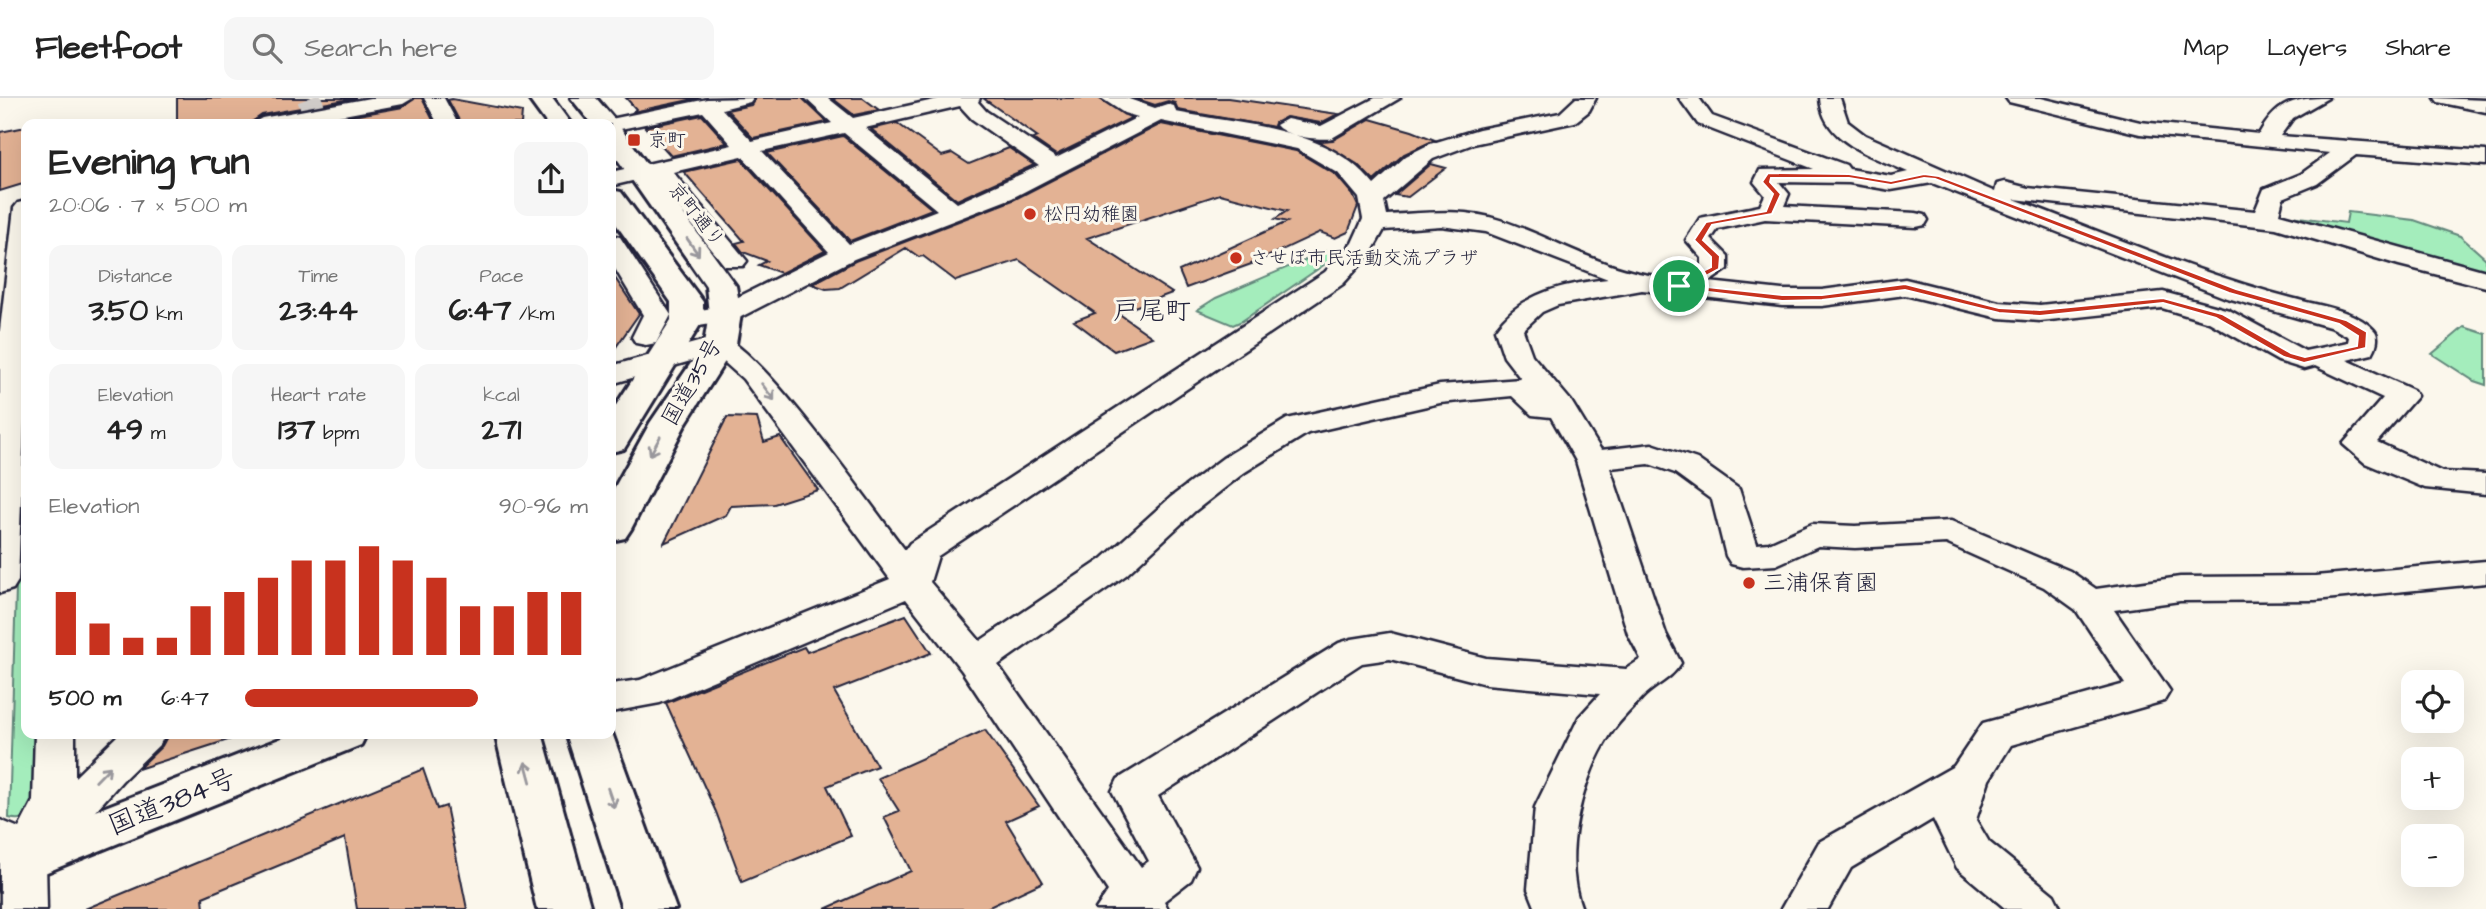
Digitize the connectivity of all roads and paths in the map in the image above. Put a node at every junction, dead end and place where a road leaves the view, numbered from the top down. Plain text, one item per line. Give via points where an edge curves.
1 (403, 98) edge
2 (434, 98) edge
3 (540, 98) edge
4 (583, 98) edge
5 (743, 98) edge
6 (814, 98) edge
7 (966, 98) edge
8 (1111, 98) edge
9 (1186, 98) edge
10 (1390, 98) edge
11 (1586, 98) edge
12 (1689, 98) edge
13 (1830, 98) edge
14 (2016, 98) edge
15 (2318, 98) edge
16 (2445, 98) edge
17 (707, 105) junction
18 (2486, 106) edge
19 (1158, 114) junction
20 (289, 119) edge
21 (445, 119) edge
22 (555, 119) edge
23 (601, 119) edge
24 (616, 124) edge
25 (849, 125) junction
26 (1219, 125) junction
27 (616, 140) edge
28 (2267, 142) junction
29 (2347, 148) junction
30 (746, 149) junction
31 (2486, 158) edge
32 (1056, 168) junction
33 (636, 173) edge
34 (1849, 176) junction
35 (1936, 177) junction
36 (21, 198) edge
37 (0, 205) edge
38 (616, 205) edge
39 (953, 211) junction
40 (1372, 211) junction
41 (1769, 212) junction
42 (1916, 220) dead end
43 (2265, 220) junction
44 (21, 250) edge
45 (616, 250) edge
46 (845, 254) junction
47 (734, 261) dead end
48 (2486, 279) edge
49 (1643, 282) junction
50 (1679, 286) junction
51 (14, 310) edge
52 (687, 320) junction
53 (722, 329) junction
54 (653, 349) junction
55 (2321, 358) junction
56 (616, 371) edge
57 (1560, 407) junction
58 (616, 429) edge
59 (1592, 461) junction
60 (2486, 484) edge
61 (616, 520) edge
62 (9, 545) edge
63 (2486, 572) edge
64 (0, 581) edge
65 (912, 583) junction
66 (2089, 602) junction
67 (975, 662) junction
68 (1633, 683) junction
69 (616, 697) edge
70 (55, 739) edge
71 (140, 739) edge
72 (328, 739) edge
73 (520, 739) edge
74 (591, 739) edge
75 (1969, 777) junction
76 (8, 856) edge
77 (1133, 905) edge
78 (24, 909) edge
79 (564, 909) edge
80 (649, 909) edge
81 (1559, 909) edge
82 (1804, 909) edge
83 (2038, 909) edge

1 - 20 street
2 - 21 street
3 - 22 highway
4 - 23 highway
5 - 17 street
6 - 25 street
7 - 25 street
7 - 32 street via 979,116
8 - 19 street via 1131,109
9 - 19 street
10 - 26 street via 1324,133 1237,114
11 - 40 street via 1571,117 1521,125 1417,158 1397,173
12 - 34 street via 1704,120 1818,160
13 - 35 street via 1839,127
14 - 28 street via 2140,128
15 - 28 street via 2284,114 2272,125
16 - 18 street
17 - 24 street
17 - 30 street
19 - 26 street
19 - 32 street
25 - 30 street
25 - 39 street
26 - 40 street via 1329,154 1349,171
27 - 33 highway, 国道35号
28 - 29 street
29 - 31 street
29 - 43 street via 2345,155 2309,179 2272,194
30 - 33 street
30 - 46 street
32 - 39 street
33 - 47 street, 京町通り
33 -> 53 highway, 国道35号 via 721,286
34 - 35 street via 1891,183
34 - 41 street via 1768,175 1766,182 1777,194
35 - 43 street via 1960,176 2026,195
35 - 55 street via 2197,278 2343,322 2363,334 2361,348
36 - 37 street
38 - 52 highway, 国道35号 via 687,302
39 - 46 street
40 - 49 street via 1491,225
40 - 65 street via 1354,259 1334,278 922,551
41 - 42 street
41 - 50 street via 1709,223 1698,240 1715,256 1715,269
43 - 48 street
44 - 51 street
45 - 54 street via 657,315
46 - 53 street
49 - 50 street
49 - 57 street via 1550,297 1519,313 1509,331 1518,357
50 - 55 street via 1782,298 1822,298 1905,287 1999,310 2040,313 2163,300 2219,316 2288,355 2304,360
51 - 62 street
52 - 53 street
52 - 54 highway, 国道35号
53 - 54 street
53 -> 61 highway, 国道35号
53 -> 65 street
54 - 56 street
54 - 58 highway, 国道35号
55 - 60 street via 2402,396 2359,444 2376,456 2437,481
57 - 59 street
57 - 67 street via 1543,409 1519,387 1440,394 1298,426 1234,465 1114,567
59 - 66 street via 1652,454 1686,466 1727,496 1744,556 1776,554 1812,535 1951,532 2057,579
59 - 68 street via 1647,634 1662,663
62 - 64 street
63 - 66 street via 2315,588 2180,589
65 - 67 street
65 - 69 street via 646,693
66 - 75 street via 2150,691 1997,734
67 - 77 street
68 - 77 street via 1486,671 1390,646 1352,652 1132,791 1175,867
68 - 81 street via 1593,727 1556,807 1551,889
70 - 76 street via 54,801
76 -> 71 street
72 - 76 highway, 国道384号
79 -> 73 highway
74 -> 80 highway
75 - 82 street via 1835,855
75 - 83 street via 1954,820 1973,855
76 - 78 street

